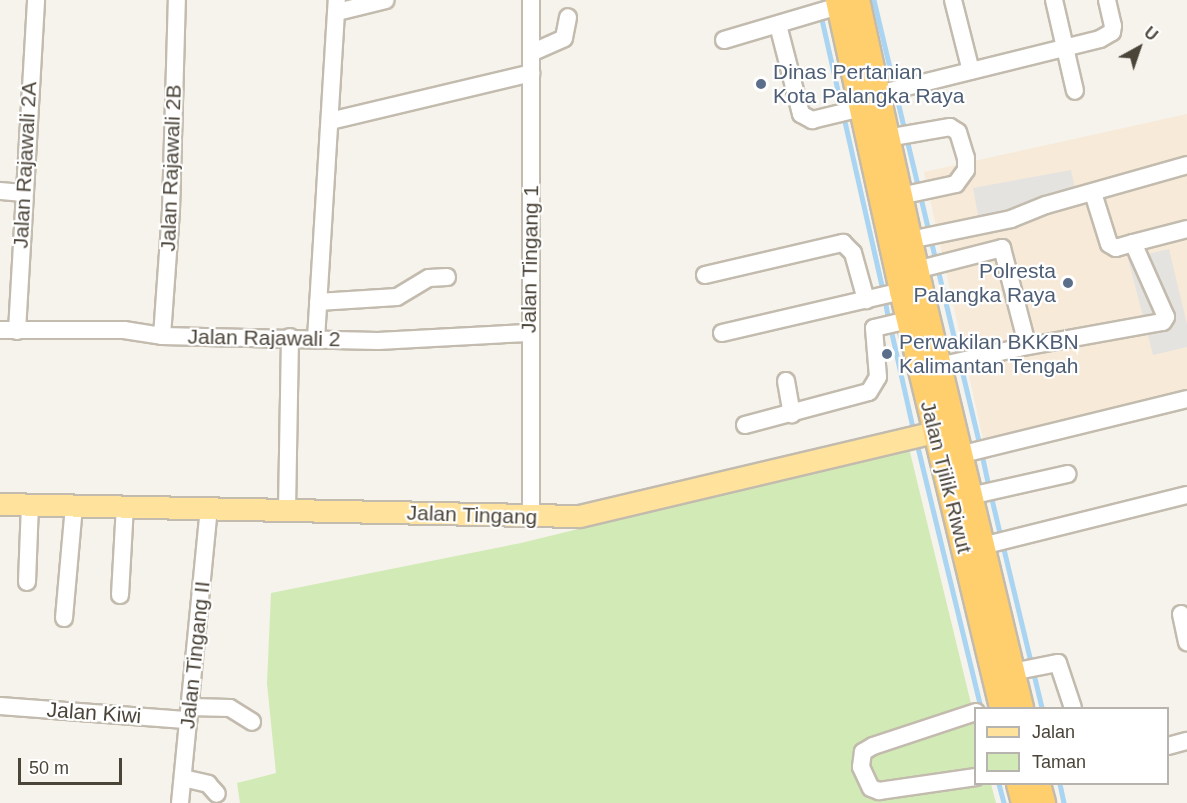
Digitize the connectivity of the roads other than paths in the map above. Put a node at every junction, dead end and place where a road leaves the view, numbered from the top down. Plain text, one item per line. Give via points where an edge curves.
1 (36, 0) edge
2 (177, 0) edge
3 (386, 0) edge
4 (531, 0) edge
5 (953, 0) edge
6 (1054, 0) edge
7 (1107, 0) edge
8 (845, 2) edge
9 (337, 6) edge
10 (568, 17) dead end
11 (778, 25) junction
12 (724, 40) dead end
13 (1066, 48) junction
14 (531, 53) junction
15 (971, 71) junction
16 (531, 74) junction
17 (1075, 91) dead end
18 (870, 101) junction
19 (330, 122) junction
20 (887, 138) junction
21 (1187, 165) edge
22 (0, 190) edge
23 (23, 193) junction
24 (1093, 193) junction
25 (900, 196) junction
26 (995, 223) junction
27 (1187, 229) edge
28 (1133, 243) junction
29 (905, 245) junction
30 (1002, 248) junction
31 (916, 270) junction
32 (705, 275) dead end
33 (447, 277) dead end
34 (902, 291) junction
35 (866, 300) junction
36 (318, 302) junction
37 (909, 320) junction
38 (8, 330) edge
39 (528, 333) junction
40 (722, 333) dead end
41 (162, 336) junction
42 (290, 337) junction
43 (316, 339) junction
44 (1018, 348) junction
45 (939, 366) junction
46 (786, 381) dead end
47 (1187, 399) edge
48 (792, 414) junction
49 (745, 425) dead end
50 (935, 432) junction
51 (959, 455) junction
52 (1068, 474) dead end
53 (1187, 495) edge
54 (970, 496) junction
55 (0, 504) edge
56 (30, 505) junction
57 (74, 506) junction
58 (125, 506) junction
59 (209, 507) junction
60 (287, 510) junction
61 (531, 518) junction
62 (982, 546) junction
63 (27, 582) dead end
64 (120, 595) dead end
65 (1181, 614) dead end
66 (64, 618) dead end
67 (1187, 642) edge
68 (1012, 672) junction
69 (0, 706) edge
70 (1002, 707) edge
71 (1073, 707) edge
72 (974, 712) edge
73 (189, 713) junction
74 (252, 722) dead end
75 (1187, 743) edge
76 (1169, 746) edge
77 (974, 777) edge
78 (183, 778) junction
79 (1020, 785) edge
80 (1038, 785) edge
81 (217, 794) dead end
82 (180, 803) edge
83 (1024, 803) edge
84 (1043, 803) edge

1 - 23 street, Jalan Rajawali 2A
2 - 41 street, Jalan Rajawali 2B via 171,210
3 - 9 street
4 - 14 street, Jalan Tingang 1
5 - 15 street
6 - 13 street
7 - 13 street via 1112,32
8 - 11 street
8 - 18 highway, Jalan Tjilik Riwut
9 - 19 street
10 - 14 street via 564,38
11 - 12 street
11 - 18 street via 801,114 812,120
13 - 15 street
13 - 17 street
14 - 16 street, Jalan Tingang 1
15 - 18 street
16 - 19 street
16 - 39 street, Jalan Tingang 1
18 - 20 highway, Jalan Tjilik Riwut
18 - 29 highway, Jalan Tjilik Riwut
19 - 36 street
20 - 25 highway, Jalan Tjilik Riwut
20 - 25 street via 950,128 958,132 964,150 966,170 956,184
21 - 24 street
22 - 23 street
23 - 38 street, Jalan Rajawali 2A
24 - 26 street
24 - 28 street via 1109,244 1116,248
25 - 29 highway, Jalan Tjilik Riwut
26 - 29 street
26 - 30 street
27 - 28 street
28 - 44 street via 1165,309 1163,322
29 - 31 highway, Jalan Tjilik Riwut
29 - 34 highway, Jalan Tjilik Riwut
30 - 31 street
30 - 44 street via 1026,340
31 - 45 highway, Jalan Tjilik Riwut
32 - 35 street via 843,243 853,253
33 - 36 street via 429,278 398,297
34 - 35 street
34 - 37 highway, Jalan Tjilik Riwut
35 - 40 street
36 - 43 street
37 - 48 street via 874,328 878,377 869,392
37 - 50 highway, Jalan Tjilik Riwut
38 - 41 street, Jalan Rajawali 2 via 124,330
39 - 43 street, Jalan Rajawali 2 via 405,341
39 - 61 street, Jalan Tingang 1
41 - 42 street, Jalan Rajawali 2
42 - 43 street, Jalan Rajawali 2
42 - 60 street
44 - 45 street
45 - 51 highway, Jalan Tjilik Riwut
46 - 48 street
47 - 51 street
48 - 49 street
50 - 61 main road, Jalan Tingang via 597,513
50 - 70 highway, Jalan Tjilik Riwut
51 - 54 highway, Jalan Tjilik Riwut
52 - 54 street
53 - 62 street
54 - 62 highway, Jalan Tjilik Riwut
55 - 56 main road, Jalan Tingang
56 - 57 main road, Jalan Tingang
56 - 63 street
57 - 58 main road, Jalan Tingang
57 - 66 street
58 - 59 main road, Jalan Tingang
58 - 64 street
59 - 60 main road, Jalan Tingang
59 - 73 street, Jalan Tingang II
60 - 61 main road, Jalan Tingang
62 - 68 highway, Jalan Tjilik Riwut
65 - 67 street
68 - 70 highway, Jalan Tjilik Riwut
68 - 71 street via 1058,663 1064,670
69 - 73 street, Jalan Kiwi
72 - 77 street via 873,746 863,752 861,767 871,788 879,791
73 - 74 street, Jalan Kiwi via 230,708
73 - 78 street, Jalan Tingang II
75 - 76 street
78 - 81 street via 208,784
78 - 82 street, Jalan Tingang II
79 - 83 highway
80 - 84 highway

